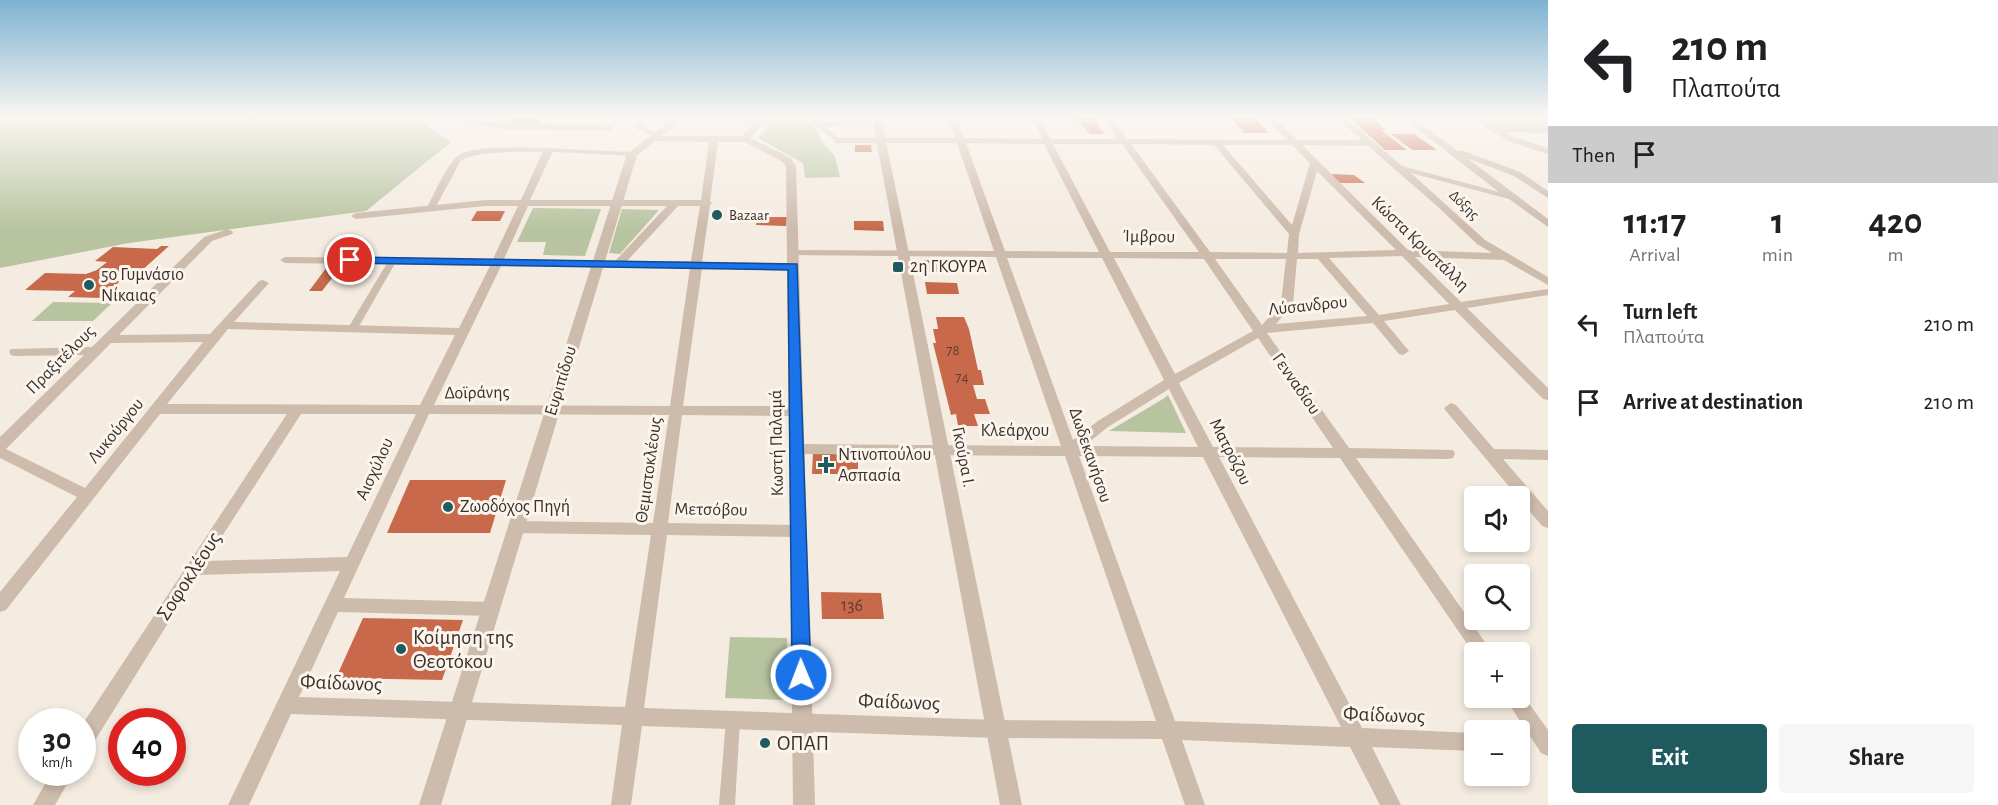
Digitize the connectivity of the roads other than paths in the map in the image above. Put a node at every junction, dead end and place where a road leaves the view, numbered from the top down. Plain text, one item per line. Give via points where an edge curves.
1 (632, 154) edge
2 (470, 155) edge
3 (546, 155) edge
4 (712, 155) edge
5 (776, 155) edge
6 (884, 155) edge
7 (965, 155) edge
8 (1054, 155) edge
9 (1133, 155) edge
10 (1227, 155) edge
11 (1308, 155) edge
12 (1383, 155) edge
13 (1457, 155) edge
14 (1465, 155) edge
15 (1316, 163) junction
16 (1399, 167) junction
17 (1548, 195) edge
18 (1515, 199) junction
19 (523, 202) junction
20 (615, 203) junction
21 (675, 203) junction
22 (707, 203) junction
23 (430, 208) junction
24 (1548, 211) edge
25 (356, 216) dead end
26 (1548, 224) edge
27 (228, 232) dead end
28 (1294, 234) junction
29 (903, 253) junction
30 (1001, 253) junction
31 (1107, 253) junction
32 (1404, 253) junction
33 (1206, 254) junction
34 (1320, 254) junction
35 (1290, 256) junction
36 (1504, 257) junction
37 (285, 260) dead end
38 (393, 260) junction
39 (793, 260) junction
40 (497, 262) junction
41 (597, 263) junction
42 (618, 264) junction
43 (698, 265) junction
44 (1548, 282) edge
45 (263, 283) dead end
46 (1548, 292) edge
47 (1460, 306) junction
48 (1377, 319) junction
49 (225, 325) junction
50 (353, 328) junction
51 (1263, 330) junction
52 (464, 332) junction
53 (213, 338) junction
54 (108, 339) junction
55 (96, 351) junction
56 (1403, 351) dead end
57 (15, 352) dead end
58 (1172, 381) junction
59 (1548, 396) edge
60 (1451, 408) dead end
61 (158, 409) junction
62 (297, 410) junction
63 (552, 410) junction
64 (424, 411) junction
65 (677, 411) junction
66 (796, 411) junction
67 (0, 446) edge
68 (797, 449) junction
69 (941, 450) junction
70 (1068, 451) junction
71 (0, 452) edge
72 (1209, 452) junction
73 (1344, 453) junction
74 (1448, 454) dead end
75 (1490, 454) junction
76 (1548, 455) edge
77 (88, 496) junction
78 (1548, 522) edge
79 (516, 527) junction
80 (660, 529) junction
81 (799, 531) junction
82 (352, 564) junction
83 (193, 568) junction
84 (0, 605) edge
85 (332, 605) junction
86 (490, 609) junction
87 (1476, 642) edge
88 (285, 705) junction
89 (1521, 708) edge
90 (459, 711) junction
91 (633, 717) junction
92 (733, 720) junction
93 (96, 721) edge
94 (802, 723) junction
95 (996, 729) junction
96 (1168, 730) junction
97 (1357, 739) junction
98 (1464, 742) edge
99 (1547, 744) edge
100 (55, 786) edge
101 (43, 805) edge
102 (238, 805) edge
103 (430, 805) edge
104 (621, 805) edge
105 (727, 805) edge
106 (804, 805) edge
107 (1011, 805) edge
108 (1195, 805) edge
109 (1391, 805) edge

1 - 20 street, Ευριπίδου
2 - 23 street via 460,158
3 - 19 street, Αισχύλου
4 - 22 street, Θεμιστοκλέους
5 - 39 street, Κωστή Παλαμά via 791,167
6 - 29 street, Γκούρα Ι.
7 - 30 street, Δωδεκανήσου
8 - 31 street, Ματρόζου
9 - 33 street, Γενναδίου
10 - 28 street
11 - 15 street, Κώστα Κρυστάλλη
12 - 16 street, Δόξης
13 - 18 street
14 - 17 street via 1517,174
15 - 28 street
15 - 32 street, Κώστα Κρυστάλλη
16 - 18 street
16 - 36 street, Δόξης via 1481,242
18 - 24 street
18 - 26 street
19 - 20 street
19 - 23 street
19 - 40 street, Αισχύλου
20 - 21 street
20 - 41 street, Ευριπίδου
21 - 22 street
21 - 42 street
22 - 43 street, Θεμιστοκλέους
23 - 25 street
27 - 54 street, Πραξιτέλους via 208,239
28 - 35 street
29 - 30 street, Ίμβρου
29 - 39 street, Ίμβρου
29 - 69 street, Γκούρα Ι.
30 - 31 street, Ίμβρου
30 - 70 street, Δωδεκανήσου
31 - 33 street, Ίμβρου
31 - 58 street, Ματρόζου
32 - 34 street, Ίμβρου
32 - 36 street, Ίμβρου
32 - 47 street, Κώστα Κρυστάλλη
33 - 35 street, Ίμβρου
33 - 51 street, Γενναδίου
34 - 35 street, Ίμβρου
34 - 48 street
35 - 51 street via 1287,304
36 - 44 street, Δόξης
37 - 38 street, Ίμβρου
38 - 40 street, Ίμβρου
38 - 50 street
39 - 43 street, Ίμβρου
39 - 66 street, Κωστή Παλαμά
40 - 41 street, Ίμβρου
40 - 52 street, Αισχύλου
41 - 42 street, Ίμβρου
41 - 63 street, Ευριπίδου
42 - 43 street, Ίμβρου
43 - 65 street, Θεμιστοκλέους
45 - 49 street, Λυκούργου
46 - 47 street, Λύσανδρου
47 - 48 street, Λύσανδρου
47 - 59 street, Κώστα Κρυστάλλη
48 - 51 street, Λύσανδρου
48 - 56 street
49 - 50 street
49 - 53 street, Λυκούργου
50 - 52 street
51 - 58 street, Λύσανδρου
51 - 73 street, Γενναδίου
52 - 64 street, Αισχύλου
53 - 54 street
53 - 61 street, Λυκούργου
54 - 55 street, Πραξιτέλους
55 - 57 street
55 - 67 street, Πραξιτέλους
58 - 70 street, Λύσανδρου
58 - 72 street, Ματρόζου
60 - 75 street
61 - 62 street, Δοϊράνης
61 - 77 street, Λυκούργου
62 - 64 street, Δοϊράνης
62 - 83 street, Σοφοκλέους
63 - 64 street, Δοϊράνης
63 - 65 street, Δοϊράνης
63 - 79 street, Ευριπίδου
64 - 82 street, Αισχύλου
65 - 66 street, Δοϊράνης
65 - 80 street, Θεμιστοκλέους
66 - 68 street, Κωστή Παλαμά
68 - 69 street, Κλεάρχου
68 - 81 street, Κωστή Παλαμά
69 - 70 street, Κλεάρχου
69 - 95 street, Γκούρα Ι.
70 - 72 street, Κλεάρχου
70 - 96 street, Δωδεκανήσου
71 - 77 street
72 - 73 street, Κλεάρχου
72 - 97 street, Ματρόζου
73 - 74 street, Κλεάρχου
73 - 87 street, Γενναδίου
75 - 76 street
75 - 78 street
77 - 84 street, Λυκούργου
79 - 80 street, Μετσόβου
79 - 86 street, Ευριπίδου
80 - 81 street, Μετσόβου
80 - 91 street, Θεμιστοκλέους
81 - 94 street, Κωστή Παλαμά
82 - 83 street
82 - 85 street, Αισχύλου
83 - 93 street, Σοφοκλέους
85 - 86 street
85 - 88 street, Αισχύλου
86 - 90 street, Ευριπίδου
88 - 90 street, Φαίδωνος
88 - 102 street, Αισχύλου
89 - 99 street
90 - 91 street, Φαίδωνος
90 - 103 street, Ευριπίδου
91 - 92 street, Φαίδωνος
91 - 104 street, Θεμιστοκλέους
92 - 94 street, Φαίδωνος
92 - 105 street
94 - 95 street, Φαίδωνος
94 - 106 street, Κωστή Παλαμά
95 - 96 street, Φαίδωνος
95 - 107 street, Γκούρα Ι.
96 - 97 street, Φαίδωνος
96 - 108 street, Δωδεκανήσου
97 - 98 street, Φαίδωνος
97 - 109 street, Ματρόζου
100 - 101 street

